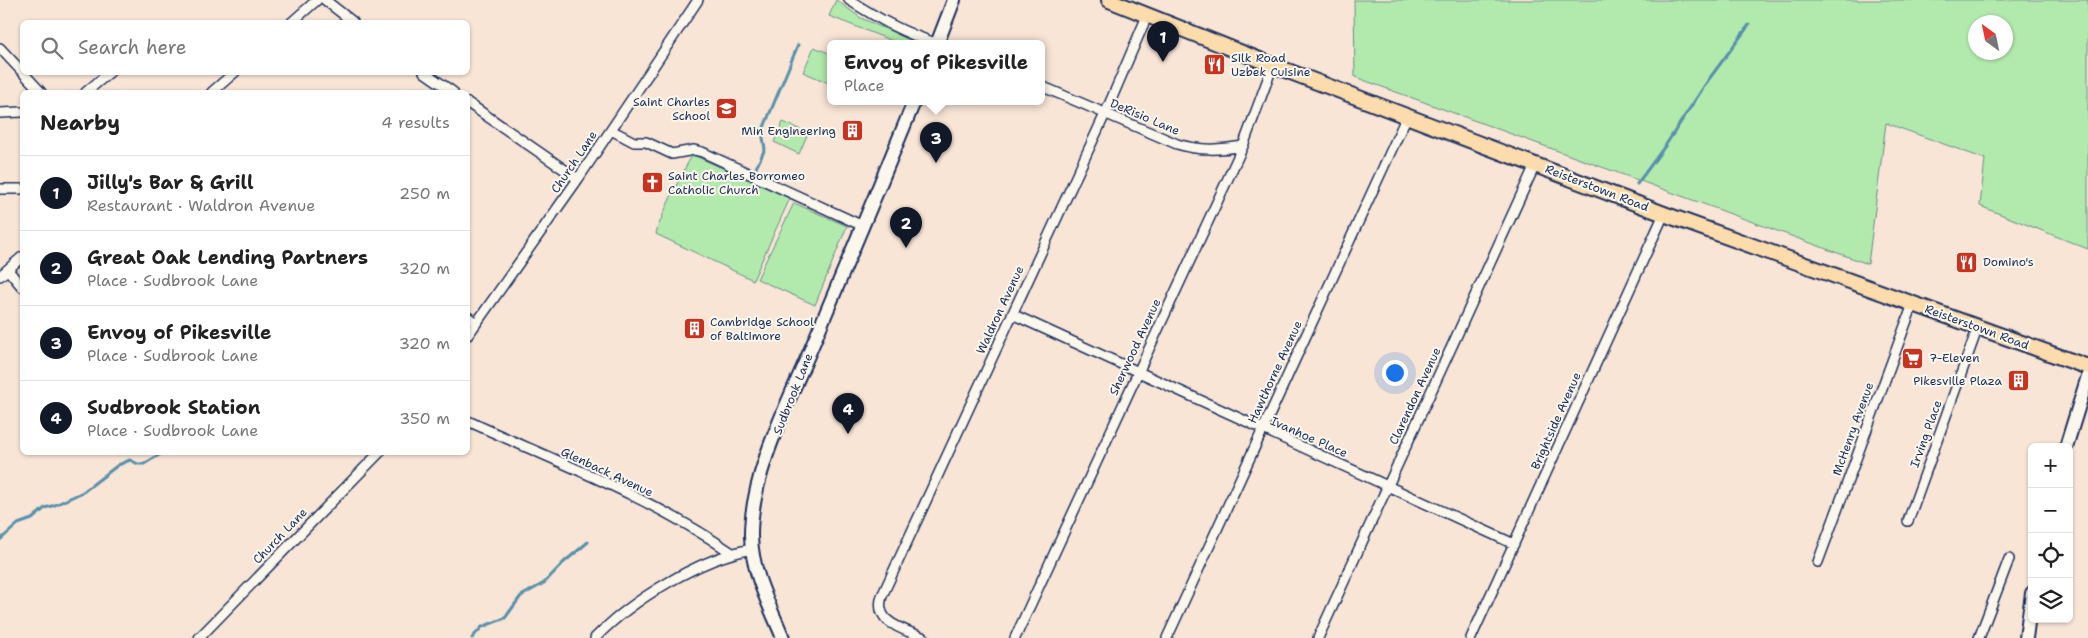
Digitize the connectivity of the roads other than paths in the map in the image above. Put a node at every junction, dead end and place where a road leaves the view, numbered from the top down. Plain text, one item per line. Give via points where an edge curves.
1 (317, 0) edge
2 (325, 0) edge
3 (698, 0) edge
4 (849, 0) edge
5 (954, 0) edge
6 (1109, 0) edge
7 (1148, 16) junction
8 (294, 20) edge
9 (350, 20) edge
10 (928, 40) edge
11 (939, 40) edge
12 (0, 48) edge
13 (1274, 65) junction
14 (20, 69) edge
15 (25, 75) edge
16 (106, 75) edge
17 (232, 75) edge
18 (428, 75) edge
19 (1045, 88) edge
20 (39, 90) edge
21 (88, 90) edge
22 (214, 90) edge
23 (449, 90) edge
24 (470, 104) edge
25 (913, 105) edge
26 (20, 112) edge
27 (0, 113) edge
28 (1105, 114) junction
29 (1407, 116) junction
30 (611, 130) junction
31 (1243, 146) junction
32 (1536, 165) junction
33 (578, 179) junction
34 (20, 188) edge
35 (0, 189) edge
36 (1664, 214) junction
37 (863, 226) junction
38 (20, 259) edge
39 (8, 270) junction
40 (0, 276) edge
41 (20, 285) edge
42 (1913, 304) junction
43 (1012, 314) junction
44 (470, 318) edge
45 (476, 323) junction
46 (1978, 327) junction
47 (470, 332) edge
48 (2088, 367) edge
49 (1137, 372) junction
50 (2088, 376) edge
51 (470, 422) edge
52 (1262, 430) junction
53 (2067, 443) edge
54 (377, 455) edge
55 (1388, 486) junction
56 (1908, 521) dead end
57 (1514, 544) junction
58 (752, 550) junction
59 (732, 553) junction
60 (2009, 559) dead end
61 (1818, 562) dead end
62 (2028, 623) edge
63 (199, 638) edge
64 (595, 638) edge
65 (783, 638) edge
66 (924, 638) edge
67 (1015, 638) edge
68 (1167, 638) edge
69 (1318, 638) edge
70 (1471, 638) edge
71 (1979, 638) edge
72 (2026, 638) edge

1 - 8 street
2 - 9 street
3 - 30 street, Church Lane
4 - 10 street via 887,24
5 - 11 street
6 - 7 main road, Reisterstown Road
7 - 13 main road, Reisterstown Road
7 - 28 street, Waldron Avenue
12 - 14 street
13 - 29 main road, Reisterstown Road
13 - 31 street, Sherwood Avenue
15 - 20 street
16 - 21 street
17 - 22 street
18 - 23 street
19 - 28 street, DeRisio Lane
24 - 33 street
25 - 37 street, Sudbrook Lane
26 - 27 street
28 - 31 street, DeRisio Lane via 1193,149
28 - 43 street, Waldron Avenue
29 - 32 main road, Reisterstown Road
29 - 52 street, Hawthorne Avenue
30 - 33 street, Church Lane
30 - 37 street via 634,142 646,142 672,154 694,150 702,152
31 - 49 street, Sherwood Avenue
32 - 36 main road, Reisterstown Road
32 - 55 street, Clarendon Avenue
33 - 45 street, Church Lane
34 - 35 street
36 - 42 main road, Reisterstown Road
36 - 57 street, Brightside Avenue
37 - 58 street, Sudbrook Lane via 766,458 754,501
38 - 39 street
39 - 40 street
39 - 41 street
42 - 46 main road, Reisterstown Road
42 - 61 street, McHenry Avenue
43 - 49 street, Ivanhoe Place
43 - 66 street, Waldron Avenue via 882,596 879,609 882,615 891,623
44 - 45 street
45 - 47 street, Church Lane
46 - 48 main road, Reisterstown Road
46 - 56 street, Irving Place
49 - 52 street, Ivanhoe Place
49 - 67 street, Sherwood Avenue
50 - 53 street
51 - 59 street, Glenback Avenue via 680,520
52 - 55 street, Ivanhoe Place
52 - 68 street, Hawthorne Avenue
54 - 63 street, Church Lane
55 - 57 street, Ivanhoe Place
55 - 69 street, Clarendon Avenue
57 - 70 street, Brightside Avenue
58 - 59 street
58 - 65 street, Sudbrook Lane via 759,578
59 - 64 street via 658,588
60 - 71 street
62 - 72 street

